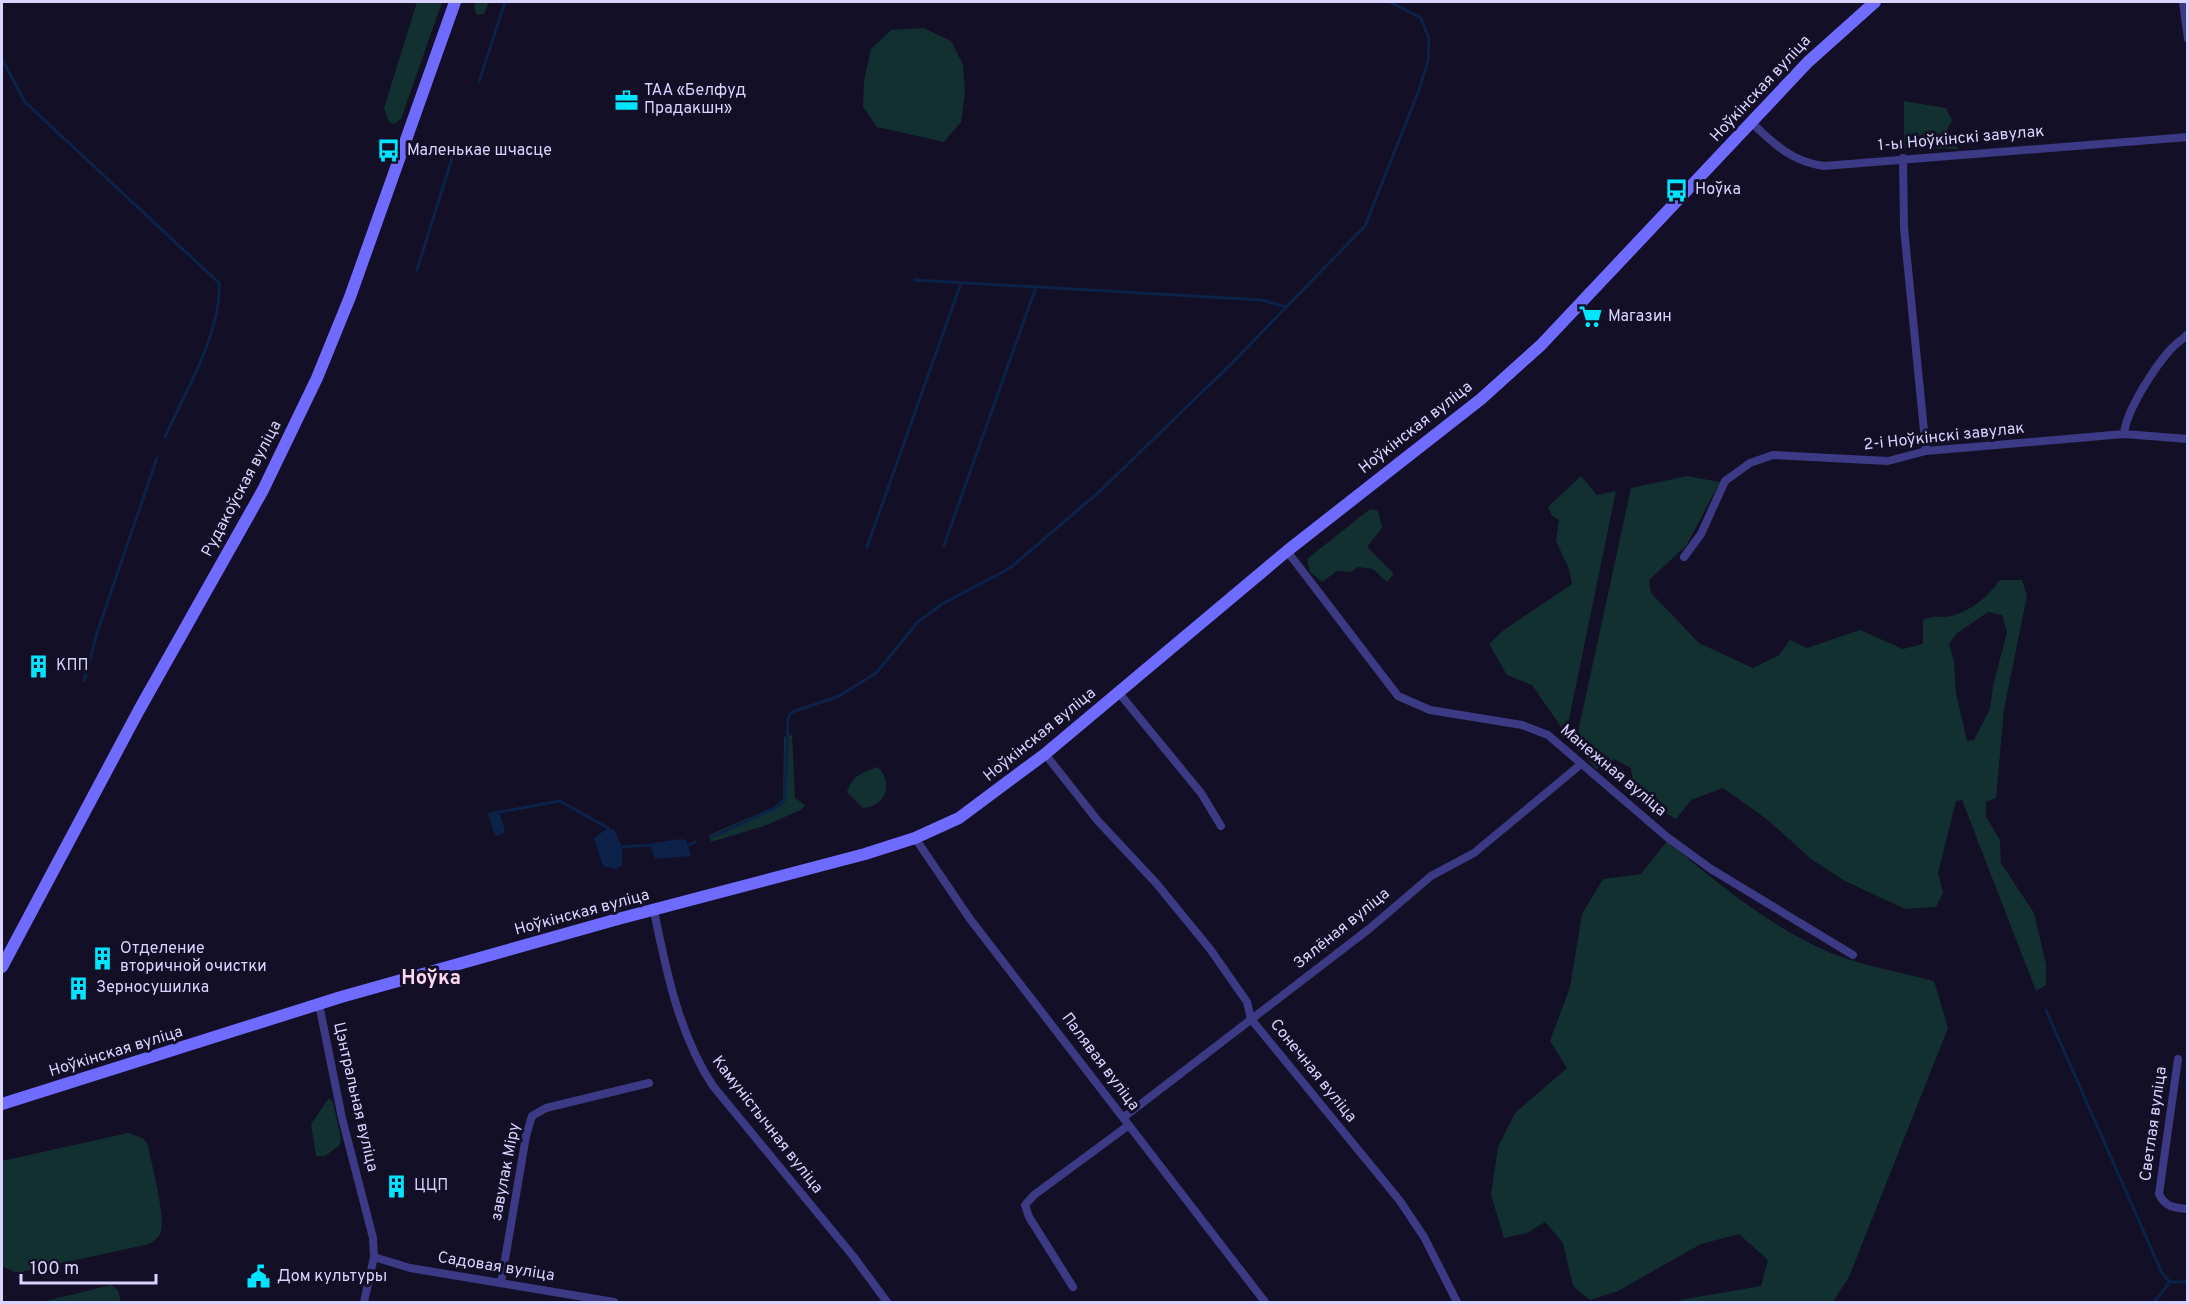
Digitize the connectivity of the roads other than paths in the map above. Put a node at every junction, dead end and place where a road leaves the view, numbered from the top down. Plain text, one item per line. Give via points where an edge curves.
1 (455, 2) edge
2 (1875, 2) edge
3 (2183, 2) edge
4 (2187, 39) edge
5 (1752, 123) junction
6 (2187, 137) edge
7 (1903, 158) junction
8 (2187, 334) edge
9 (2124, 434) junction
10 (2187, 439) edge
11 (1926, 451) junction
12 (1287, 551) junction
13 (1684, 557) dead end
14 (1119, 693) junction
15 (1045, 754) junction
16 (1580, 765) junction
17 (1221, 826) dead end
18 (915, 837) junction
19 (654, 911) junction
20 (1853, 955) dead end
21 (2, 967) edge
22 (319, 1004) junction
23 (1251, 1019) junction
24 (2178, 1059) dead end
25 (649, 1083) dead end
26 (2, 1104) edge
27 (1124, 1117) junction
28 (1129, 1125) junction
29 (2187, 1209) edge
30 (374, 1257) junction
31 (501, 1283) junction
32 (1073, 1287) dead end
33 (364, 1302) edge
34 (614, 1302) edge
35 (887, 1302) edge
36 (1265, 1302) edge
37 (1457, 1302) edge

1 - 21 main road, Рудакоўская вуліца via 351,297 317,378 263,490 139,710
2 - 5 main road, Ноўкінская вуліца via 1815,55
3 - 4 street
5 - 7 street, 1-ы Ноўкінскі завулак via 1788,155 1812,164 1839,166
5 - 12 main road, Ноўкінская вуліца via 1541,345 1481,399
6 - 7 street, 1-ы Ноўкінскі завулак
7 - 11 street via 1904,228
8 - 9 street via 2155,370 2125,424
9 - 10 street, 2-і Ноўкінскі завулак
9 - 11 street, 2-і Ноўкінскі завулак
11 - 13 street, 2-і Ноўкінскі завулак via 1888,461 1773,455 1750,463 1725,481 1701,534
12 - 14 main road, Ноўкінская вуліца
12 - 16 street, Манежная вуліца via 1398,696 1430,710 1522,725 1548,735
14 - 15 main road, Ноўкінская вуліца
14 - 17 street via 1194,784
15 - 18 main road, Ноўкінская вуліца via 959,818
15 - 23 street, Сонечная вуліца via 1210,949 1247,1002
16 - 20 street, Манежная вуліца via 1711,869
16 - 23 street, Зялёная вуліца via 1474,853 1431,876
18 - 19 main road, Ноўкінская вуліца
18 - 27 street, Палявая вуліца via 970,919
19 - 22 main road, Ноўкінская вуліца
19 - 35 street, Камуністычная вуліца via 682,1020 700,1067
22 - 26 main road, Ноўкінская вуліца
22 - 30 street, Цэнтральная вуліца via 342,1118 373,1238
23 - 27 street, Зялёная вуліца
23 - 37 street, Сонечная вуліца via 1400,1201 1424,1237
24 - 29 street, Светлая вуліца via 2159,1194 2163,1203
25 - 31 street, завулак Міру via 546,1108 532,1116
27 - 28 street, Палявая вуліца
28 - 32 street via 1025,1205
28 - 36 street, Палявая вуліца
30 - 31 street, Садовая вуліца via 410,1268
30 - 33 street, Цэнтральная вуліца
31 - 34 street, Садовая вуліца

